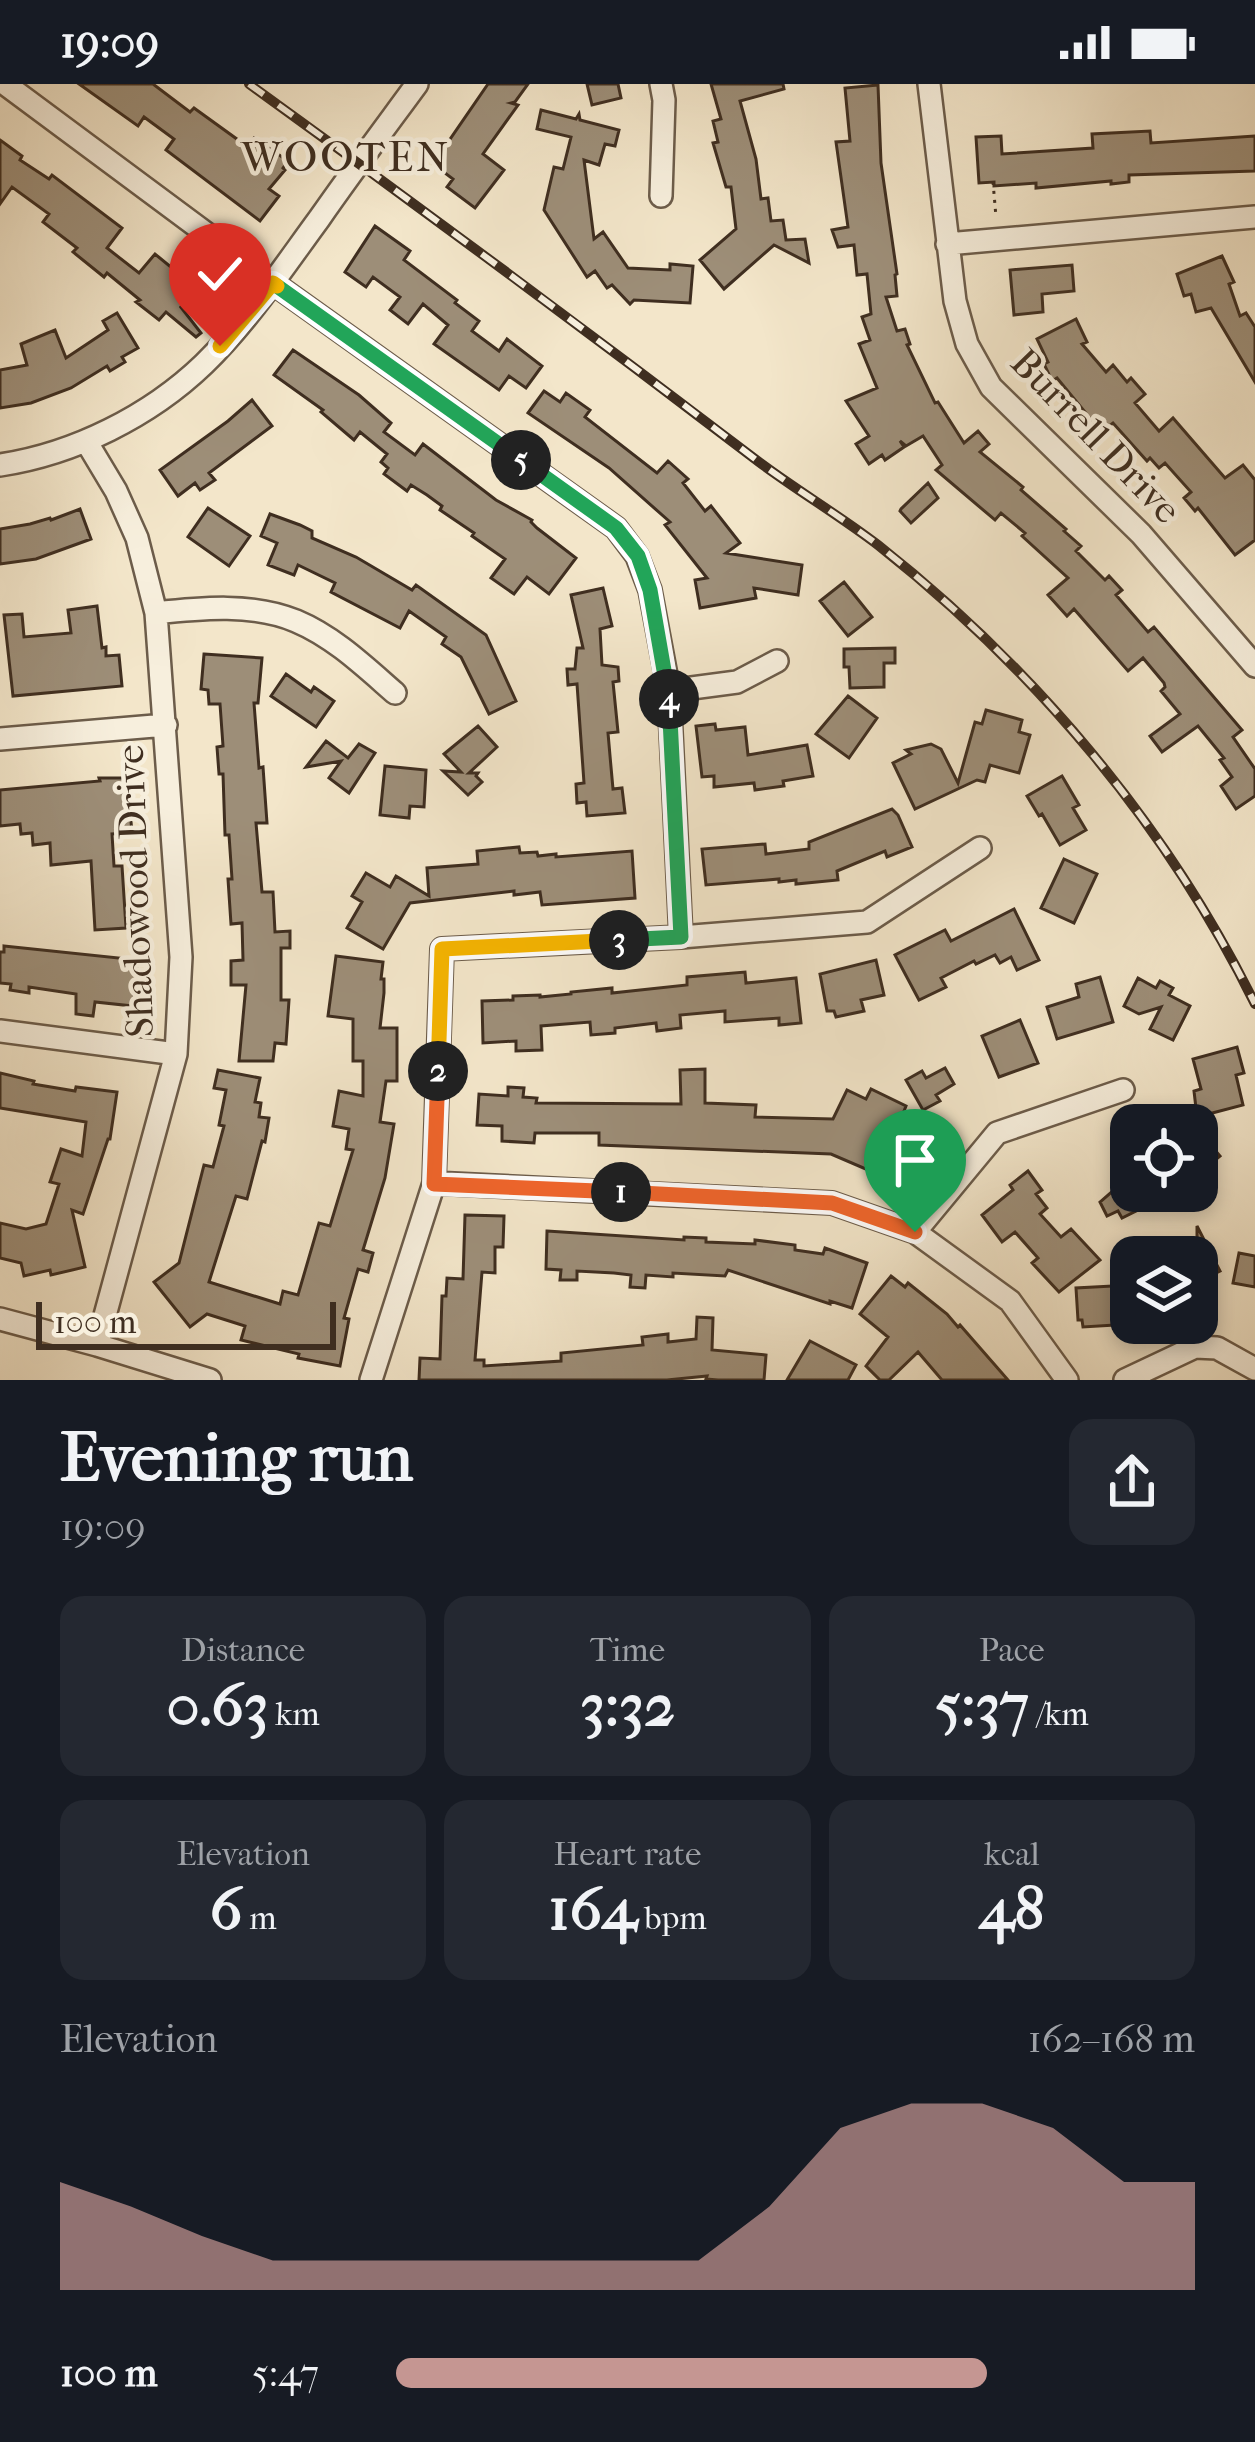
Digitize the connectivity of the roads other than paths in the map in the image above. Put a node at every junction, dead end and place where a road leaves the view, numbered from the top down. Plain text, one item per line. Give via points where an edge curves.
1 (5, 84) edge
2 (417, 84) edge
3 (662, 84) edge
4 (929, 84) edge
5 (661, 196) dead end
6 (1255, 217) edge
7 (947, 244) junction
8 (273, 283) junction
9 (86, 441) junction
10 (0, 465) edge
11 (157, 613) junction
12 (777, 661) dead end
13 (1255, 666) edge
14 (669, 691) junction
15 (395, 693) dead end
16 (166, 725) junction
17 (0, 739) edge
18 (980, 848) dead end
19 (681, 937) junction
20 (0, 1031) edge
21 (176, 1054) junction
22 (1123, 1090) dead end
23 (434, 1184) junction
24 (915, 1232) junction
25 (0, 1319) edge
26 (98, 1345) junction
27 (1255, 1369) edge
28 (210, 1380) edge
29 (371, 1380) edge
30 (1067, 1380) edge
31 (1125, 1380) edge

1 - 8 street
2 - 8 street
3 - 5 street
4 - 7 street, Burrell Drive
6 - 7 street
7 - 13 street, Burrell Drive via 968,344 991,387 1141,534
8 - 9 street via 171,392
8 - 14 street via 616,528 650,590
9 - 10 street
9 - 11 street, Shadowood Drive via 136,538
11 - 15 street via 211,608 295,620 341,646
11 - 16 street, Shadowood Drive
12 - 14 street via 737,682
14 - 19 street
16 - 17 street
16 - 21 street, Shadowood Drive via 182,957
18 - 19 street via 867,922
19 - 23 street via 442,949
20 - 21 street
21 - 26 street, Shadowood Drive
22 - 24 street via 997,1133
23 - 24 street via 832,1203
23 - 29 street
24 - 30 street via 1010,1301
25 - 26 street
26 - 28 street
27 - 31 street via 1217,1348 1195,1347

